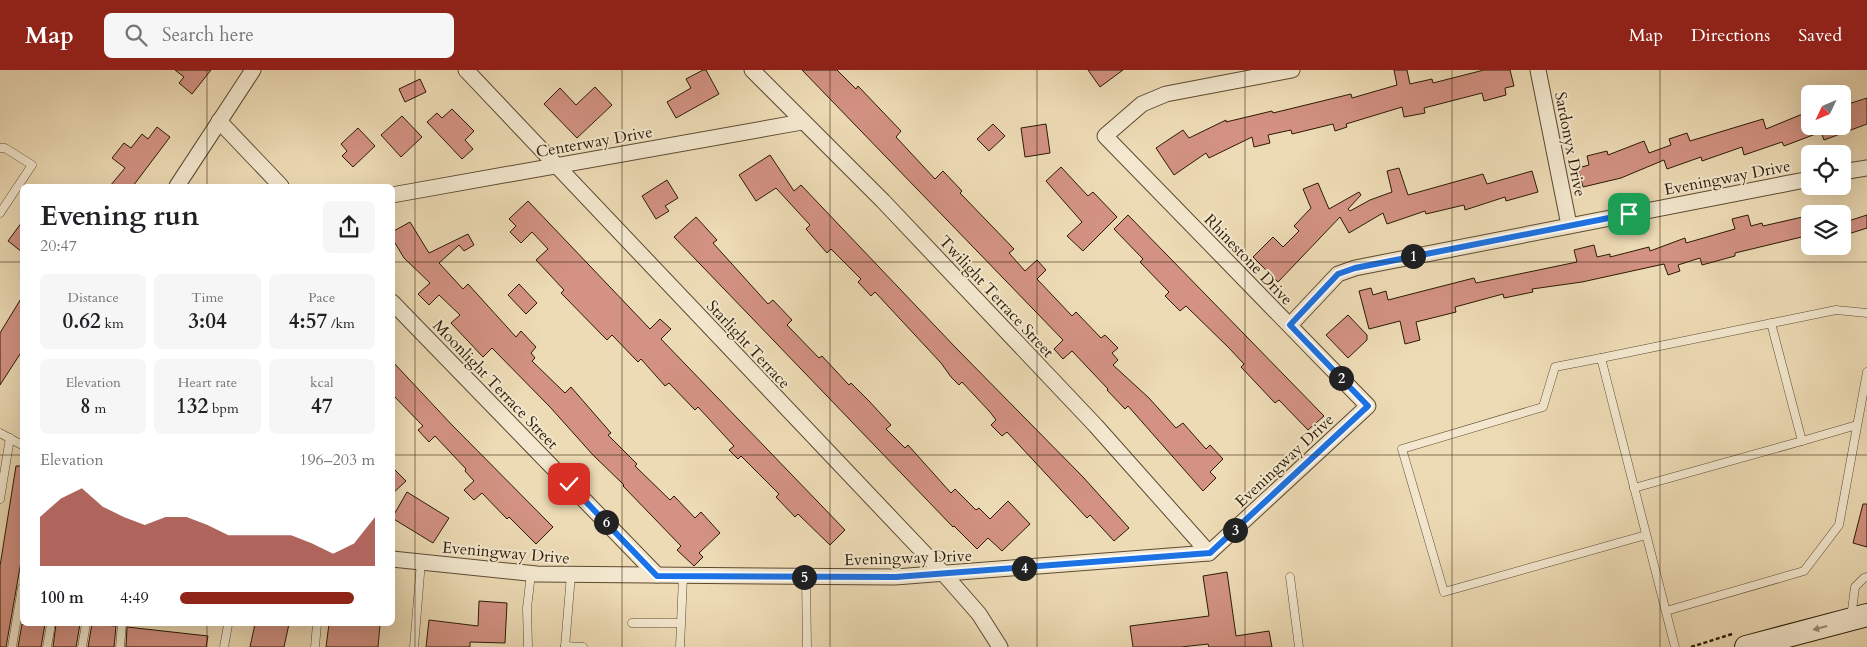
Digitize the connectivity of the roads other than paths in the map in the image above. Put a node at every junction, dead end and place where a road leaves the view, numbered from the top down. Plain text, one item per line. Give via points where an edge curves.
1 (253, 70) edge
2 (466, 70) edge
3 (752, 70) edge
4 (1292, 70) edge
5 (1538, 70) edge
6 (219, 121) junction
7 (802, 122) junction
8 (3, 148) edge
9 (0, 156) edge
10 (556, 166) junction
11 (1867, 168) edge
12 (1851, 171) edge
13 (1801, 181) edge
14 (178, 184) edge
15 (279, 184) edge
16 (395, 194) edge
17 (0, 213) edge
18 (1569, 225) junction
19 (395, 305) edge
20 (1867, 313) edge
21 (1771, 324) junction
22 (1290, 325) junction
23 (1601, 358) junction
24 (1867, 372) edge
25 (1368, 406) joint
26 (1857, 425) junction
27 (0, 433) edge
28 (10, 438) junction
29 (1802, 441) junction
30 (20, 444) edge
31 (1634, 488) junction
32 (0, 499) edge
33 (1646, 535) junction
34 (1210, 553) junction
35 (395, 559) edge
36 (421, 562) junction
37 (531, 574) junction
38 (944, 574) junction
39 (571, 575) junction
40 (657, 576) junction
41 (683, 577) junction
42 (806, 577) junction
43 (1290, 577) dead end
44 (1867, 577) edge
45 (20, 600) edge
46 (1666, 611) junction
47 (1859, 617) edge
48 (632, 623) dead end
49 (680, 623) junction
50 (51, 626) edge
51 (86, 626) edge
52 (122, 626) edge
53 (228, 626) edge
54 (317, 626) edge
55 (565, 646) edge
56 (12, 647) edge
57 (47, 647) edge
58 (82, 647) edge
59 (120, 647) edge
60 (224, 647) edge
61 (314, 647) edge
62 (414, 647) edge
63 (528, 647) edge
64 (583, 647) edge
65 (680, 647) edge
66 (807, 647) edge
67 (1000, 647) edge
68 (1298, 647) edge
69 (1675, 647) edge
70 (1746, 647) edge

1 - 6 street
2 - 10 street, Starlight Terrace
3 - 7 street, Twilight Terrace Street
4 - 22 street, Rhinestone Drive via 1166,94 1142,104 1105,136
5 - 18 street, Sardonyx Drive
6 - 14 street
6 - 15 street
7 - 10 street, Centerway Drive
7 - 34 street, Twilight Terrace Street via 889,208 1096,426
8 - 9 lane
8 - 17 lane via 32,165
10 - 16 street, Centerway Drive
10 - 38 street, Starlight Terrace
11 - 12 street
13 - 18 street, Eveningway Drive
18 - 22 street, Eveningway Drive via 1338,274
19 - 40 street, Moonlight Terrace Street
20 - 21 lane via 1836,310
21 - 23 lane
21 - 29 lane
22 - 25 street, Rhinestone Drive
23 - 31 lane
23 - 33 lane via 1555,367 1543,407 1402,449 1444,592
24 - 26 lane
25 - 34 street, Eveningway Drive
26 - 29 lane
26 - 46 lane via 1839,525 1804,571
27 - 28 lane
28 - 30 lane
28 - 32 lane
29 - 31 lane
31 - 33 lane
33 - 46 lane
34 - 38 street, Eveningway Drive
35 - 36 street, Eveningway Drive
36 - 37 street, Eveningway Drive
36 - 62 lane
37 - 39 street, Eveningway Drive
37 - 63 lane via 527,608
38 - 42 street, Eveningway Drive
38 - 67 street, Starlight Terrace via 979,614
39 - 40 street, Eveningway Drive
39 - 55 lane
40 - 41 street, Eveningway Drive
41 - 42 street, Eveningway Drive
41 - 49 lane
42 - 66 lane
43 - 68 lane
44 - 47 lane via 1856,587
45 - 56 lane
46 - 69 lane
47 -> 70 main road
48 - 49 lane
49 - 65 lane
50 - 57 lane
51 - 58 lane
52 - 59 lane
53 - 60 lane
54 - 61 lane
55 - 64 lane

